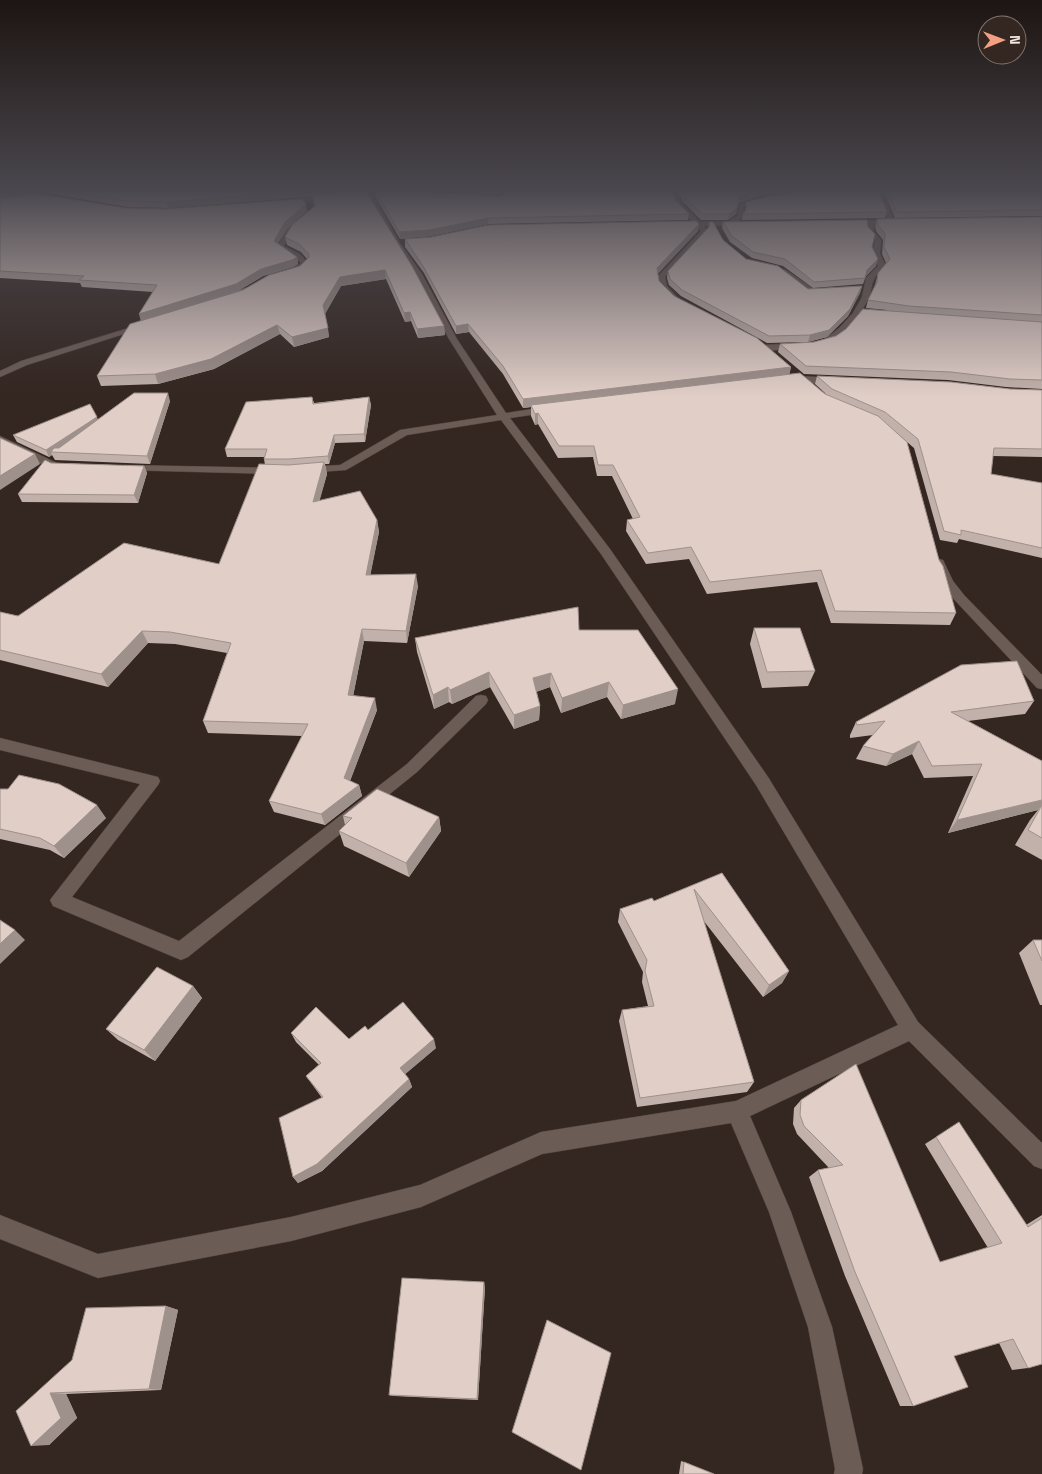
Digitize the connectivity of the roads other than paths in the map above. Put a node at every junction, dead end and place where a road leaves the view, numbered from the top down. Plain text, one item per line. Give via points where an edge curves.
1 (302, 259) edge
2 (410, 259) edge
3 (677, 259) edge
4 (878, 259) edge
5 (767, 266) edge
6 (282, 276) edge
7 (869, 288) junction
8 (859, 289) edge
9 (820, 291) edge
10 (685, 304) edge
11 (858, 310) junction
12 (868, 312) edge
13 (150, 324) edge
14 (804, 345) edge
15 (814, 345) edge
16 (777, 359) edge
17 (789, 370) edge
18 (0, 374) edge
19 (799, 379) junction
20 (779, 381) edge
21 (847, 382) edge
22 (813, 390) edge
23 (562, 408) edge
24 (502, 415) junction
25 (0, 440) edge
26 (74, 466) edge
27 (112, 467) edge
28 (936, 552) edge
29 (1027, 665) junction
30 (1042, 666) edge
31 (1042, 684) edge
32 (481, 700) dead end
33 (0, 744) edge
34 (911, 1029) junction
35 (737, 1111) junction
36 (1042, 1158) edge
37 (0, 1227) edge
38 (848, 1474) edge

1 - 6 street via 305,264
2 - 24 street via 453,339
3 - 10 street via 661,277 663,287
4 - 7 street via 882,266 870,278
5 - 9 street via 779,269 810,292
7 - 8 street
7 - 11 street
11 - 12 street
11 - 15 street via 843,331 824,344
13 - 18 street via 24,363
14 - 16 street via 762,345
17 - 19 street
19 - 20 street
19 - 21 street
19 - 22 street
23 - 24 street
24 - 27 street via 404,432 342,468 287,471
24 - 34 street via 606,552 762,782
25 - 26 street via 55,466
28 - 29 street via 941,571 954,592
29 - 30 street
29 - 31 street
32 - 33 street via 412,768 181,951 59,900 152,782
34 - 35 street
34 - 36 street
35 - 37 street via 541,1143 422,1196 291,1229 98,1266
35 - 38 street via 780,1212 820,1327

